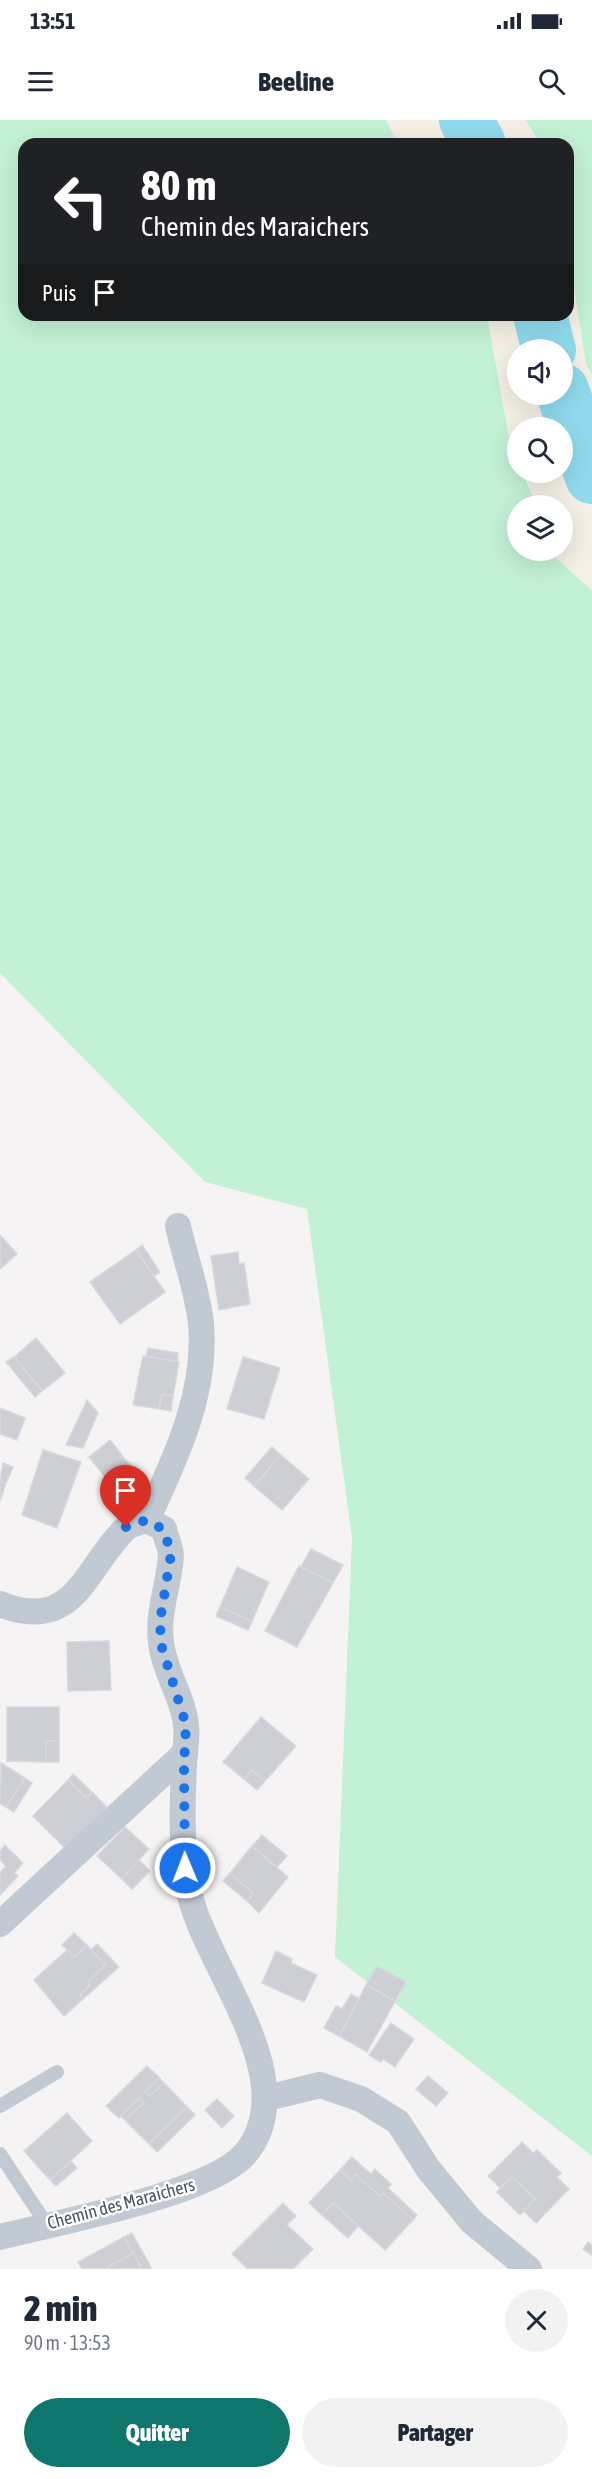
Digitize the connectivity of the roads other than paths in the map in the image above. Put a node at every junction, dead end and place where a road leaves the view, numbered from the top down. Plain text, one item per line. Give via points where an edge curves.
1 (178, 1226) dead end
2 (147, 1520) junction
3 (0, 1604) edge
4 (185, 1753) junction
5 (0, 1924) edge
6 (57, 2072) dead end
7 (267, 2098) junction
8 (0, 2106) edge
9 (0, 2154) edge
10 (47, 2225) junction
11 (0, 2237) edge
12 (529, 2269) edge

1 - 2 street via 201,1324 198,1377 185,1437
2 - 3 street via 126,1527 81,1589 45,1612 20,1612
2 - 4 street, Chemin des Maraichers via 164,1530 171,1554 160,1641 186,1725
4 - 5 street
4 - 7 street, Chemin des Maraichers via 185,1868 191,1902 256,2048
6 - 8 lane
7 - 10 street, Chemin des Maraichers via 258,2135 244,2155 213,2178 175,2192
7 - 12 street via 320,2085 361,2099 398,2122 429,2170 472,2222
9 - 10 lane
10 - 11 street, Chemin des Maraichers

